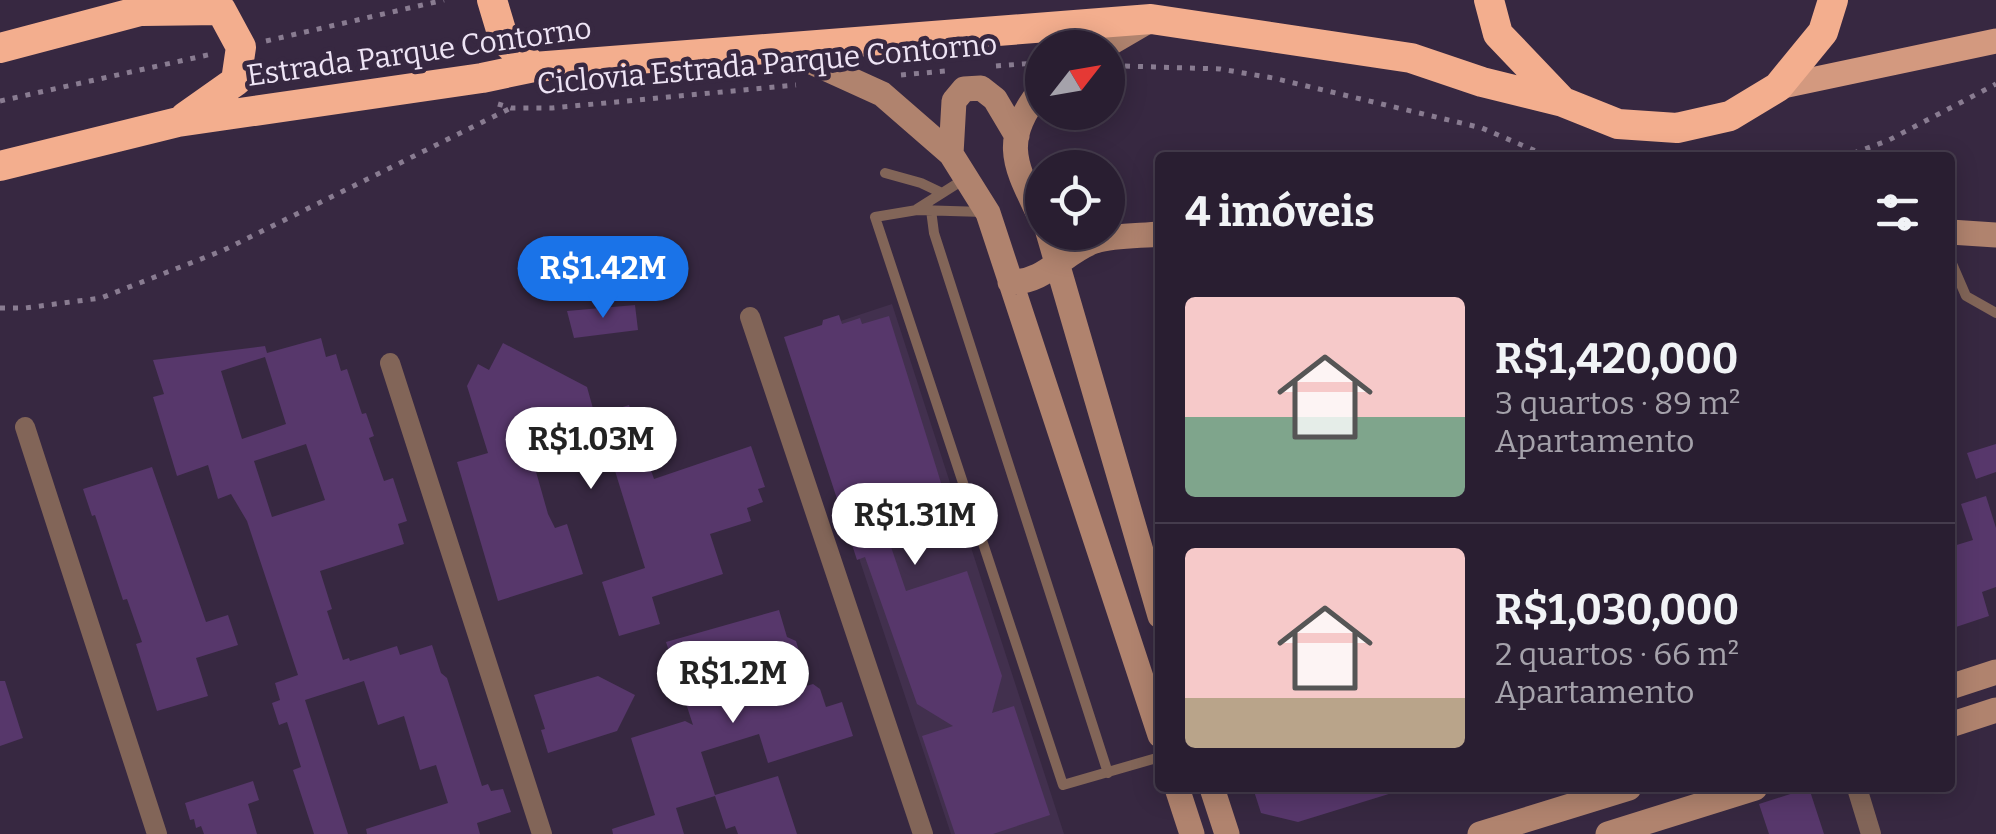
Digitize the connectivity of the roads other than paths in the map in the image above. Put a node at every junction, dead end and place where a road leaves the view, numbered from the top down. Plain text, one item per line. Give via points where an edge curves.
1 (181, 0) edge
2 (492, 0) edge
3 (1489, 0) edge
4 (1833, 0) edge
5 (142, 11) junction
6 (1151, 19) junction
7 (1125, 34) edge
8 (1996, 41) edge
9 (0, 48) edge
10 (783, 49) junction
11 (534, 67) junction
12 (1778, 87) junction
13 (1563, 102) junction
14 (1025, 110) edge
15 (178, 122) junction
16 (1016, 136) junction
17 (951, 154) junction
18 (0, 166) edge
19 (885, 174) dead end
20 (966, 178) junction
21 (1025, 184) edge
22 (942, 193) junction
23 (916, 210) junction
24 (932, 210) junction
25 (988, 212) junction
26 (1955, 232) edge
27 (1155, 235) edge
28 (1996, 235) edge
29 (1053, 250) edge
30 (1056, 262) junction
31 (1955, 271) edge
32 (1010, 282) junction
33 (1996, 314) edge
34 (750, 316) dead end
35 (390, 364) dead end
36 (26, 427) dead end
37 (1155, 599) edge
38 (1996, 672) edge
39 (1955, 685) edge
40 (1996, 710) edge
41 (1155, 720) edge
42 (1955, 723) edge
43 (1155, 759) edge
44 (1108, 773) junction
45 (1178, 792) edge
46 (1213, 792) edge
47 (1616, 792) edge
48 (1742, 792) edge
49 (1858, 792) edge
50 (157, 834) edge
51 (542, 834) edge
52 (923, 834) edge
53 (1192, 834) edge
54 (1227, 834) edge
55 (1483, 834) edge
56 (1608, 834) edge
57 (1872, 834) edge

1 - 5 highway
2 - 11 highway via 504,40
3 - 13 highway via 1498,34
4 - 12 highway, Estrada Parque Contorno via 1824,32
5 - 9 highway
5 - 15 highway via 222,10 242,47 236,81
6 - 7 street
6 - 10 highway, Estrada Parque Contorno
6 - 13 highway, Estrada Parque Contorno via 1412,58
8 - 12 main road
10 - 11 highway, Estrada Parque Contorno
10 - 17 street via 882,94
11 - 15 highway, Estrada Parque Contorno
12 - 13 highway, Estrada Parque Contorno via 1730,116 1677,128 1618,124
14 - 16 street
15 - 18 highway, Estrada Parque Contorno
16 - 17 street via 995,99 981,88 964,89 954,101
16 - 21 street via 1016,164
17 - 20 street
19 - 22 lane
20 - 22 lane
20 - 25 street
22 - 23 lane
23 - 24 lane
23 - 44 lane via 875,217 1063,785
24 - 25 lane
24 - 44 lane
25 - 32 street
26 - 28 street
27 - 30 street via 1097,241
29 - 30 street
30 - 32 street via 1028,283
30 - 37 street
31 - 33 lane via 1966,296
32 - 41 street
34 - 52 street
35 - 51 street
36 - 50 street
38 - 39 street
40 - 42 street
43 - 44 lane
45 - 53 street
46 - 54 street
47 - 55 street
48 - 56 street
49 - 57 street

